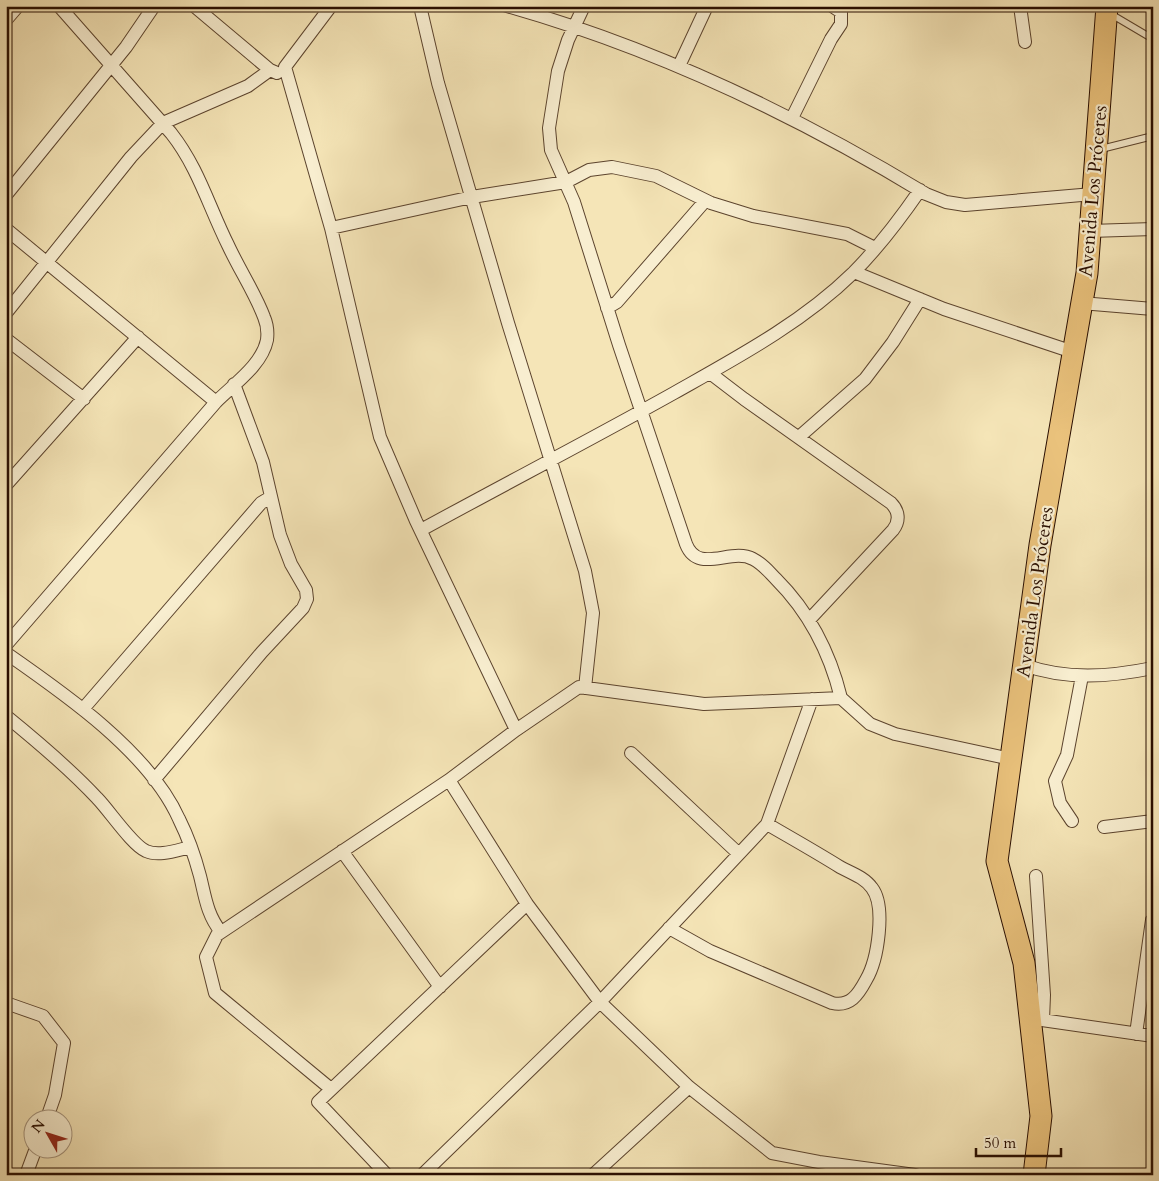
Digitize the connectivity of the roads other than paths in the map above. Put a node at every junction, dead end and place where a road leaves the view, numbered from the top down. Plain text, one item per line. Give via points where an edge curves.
1 (18, 6) edge
2 (59, 6) edge
3 (154, 6) edge
4 (194, 6) edge
5 (331, 6) edge
6 (420, 6) edge
7 (506, 6) edge
8 (584, 6) edge
9 (707, 6) edge
10 (832, 6) edge
11 (1020, 6) edge
12 (1106, 9) edge
13 (6, 20) edge
14 (574, 27) junction
15 (1153, 39) edge
16 (1025, 42) dead end
17 (110, 65) junction
18 (679, 66) junction
19 (270, 70) junction
20 (287, 74) junction
21 (792, 118) junction
22 (163, 123) junction
23 (1153, 136) edge
24 (1096, 150) junction
25 (566, 182) junction
26 (920, 190) junction
27 (1092, 194) junction
28 (6, 195) edge
29 (472, 197) junction
30 (705, 201) junction
31 (331, 228) junction
32 (6, 229) edge
33 (1153, 229) edge
34 (1090, 231) junction
35 (876, 248) junction
36 (47, 262) junction
37 (854, 272) junction
38 (920, 299) junction
39 (1081, 303) junction
40 (607, 308) junction
41 (1153, 309) edge
42 (6, 313) edge
43 (138, 337) junction
44 (6, 339) edge
45 (1073, 352) junction
46 (710, 373) junction
47 (234, 384) junction
48 (84, 399) junction
49 (216, 402) junction
50 (641, 412) junction
51 (799, 437) junction
52 (550, 459) junction
53 (6, 485) edge
54 (271, 498) junction
55 (420, 530) junction
56 (809, 620) junction
57 (6, 644) edge
58 (6, 653) edge
59 (1024, 665) junction
60 (1153, 668) edge
61 (1082, 676) junction
62 (585, 688) junction
63 (841, 698) junction
64 (812, 699) junction
65 (83, 709) junction
66 (6, 716) edge
67 (516, 730) junction
68 (631, 753) dead end
69 (1011, 759) junction
70 (154, 780) junction
71 (449, 780) junction
72 (1072, 821) dead end
73 (1153, 821) edge
74 (767, 824) junction
75 (1104, 827) dead end
76 (191, 847) junction
77 (342, 852) junction
78 (739, 854) junction
79 (1036, 876) dead end
80 (527, 904) junction
81 (1152, 920) edge
82 (669, 928) junction
83 (221, 932) junction
84 (1031, 949) junction
85 (1150, 957) edge
86 (440, 986) junction
87 (600, 1002) junction
88 (6, 1003) edge
89 (1036, 1019) junction
90 (1136, 1034) junction
91 (1153, 1036) edge
92 (689, 1087) junction
93 (331, 1090) junction
94 (50, 1108) edge
95 (32, 1158) edge
96 (867, 1172) edge
97 (596, 1174) edge
98 (26, 1175) edge
99 (387, 1175) edge
100 (422, 1175) edge
101 (915, 1175) edge
102 (1034, 1175) edge

1 - 13 street
2 - 17 street
3 - 17 street via 140,29
4 - 19 street
5 - 20 street via 285,68
6 - 29 street via 438,83
7 - 14 street
8 - 14 street
9 - 18 street
10 - 21 street via 841,12 841,24
11 - 16 street
12 - 15 lane
12 - 24 highway, Avenida Los Próceres
14 - 18 street
14 - 25 street via 558,71 549,128 554,159
17 - 22 street
17 - 28 street
18 - 21 street
19 - 20 street
19 - 22 street via 248,86
20 - 31 street
21 - 26 street
22 - 36 street via 131,157
22 - 47 street via 195,169 267,325 267,339 262,352
23 - 24 lane
24 - 27 highway, Avenida Los Próceres
25 - 29 street
25 - 30 street via 589,170 627,169 656,176
25 - 40 street
26 - 27 street via 946,202 965,205
26 - 35 street
27 - 34 highway, Avenida Los Próceres
29 - 31 street
29 - 52 street
30 - 35 street via 781,223 847,234
30 - 40 street via 617,302
31 - 55 street via 380,436
32 - 36 street
33 - 34 street
34 - 39 highway, Avenida Los Próceres
35 - 37 street
36 - 42 street
36 - 43 street
37 - 38 street
37 - 46 street via 807,312
38 - 45 street
38 - 51 street via 865,378
39 - 41 street
39 - 45 highway, Avenida Los Próceres
40 - 50 street
43 - 48 street
43 - 49 street
44 - 48 street
45 - 59 highway, Avenida Los Próceres via 1040,545
46 - 50 street
46 - 51 street
47 - 49 street
47 - 54 street via 254,434
48 - 53 street
49 - 57 street
50 - 52 street
50 - 56 street via 691,553 699,559 708,560 738,554 755,560 781,584
51 - 56 street via 891,503 898,514 893,530
52 - 55 street
52 - 62 street via 581,558 593,613
54 - 65 street via 261,503
54 - 70 street via 285,550 306,590 306,604
55 - 67 street
56 - 63 street via 832,665
58 - 65 street
59 - 61 street via 1050,673
59 - 69 highway, Avenida Los Próceres
60 - 61 street
61 - 72 street via 1067,755 1055,782 1060,804
62 - 64 street via 704,704
62 - 67 street via 579,688
63 - 64 street
63 - 69 street via 870,724 895,734
64 - 74 street
65 - 70 street
66 - 76 street via 78,778 140,847 160,854
67 - 71 street
68 - 78 street
69 - 84 highway, Avenida Los Próceres via 997,861
70 - 76 street via 171,801
71 - 77 street
71 - 80 street
73 - 75 street
74 - 78 street
74 - 82 street via 863,879 877,895 879,936 876,956 856,997 847,1003 832,1003 710,951
76 - 83 street via 208,912
77 - 83 street
77 - 86 street
78 - 82 street
79 - 84 street
80 - 86 street
80 - 87 street
81 - 85 street
82 - 87 street
83 - 93 street via 206,957 215,992
84 - 89 highway, Avenida Los Próceres
85 - 90 street
86 - 93 street
87 - 92 street
87 - 100 street
88 - 94 street via 43,1016 64,1043
89 - 90 street
89 - 102 highway, Avenida Los Próceres via 1040,1116
90 - 91 street
92 - 96 street via 772,1153
92 - 97 street
93 - 99 street via 318,1102
95 - 98 street
96 - 101 street

